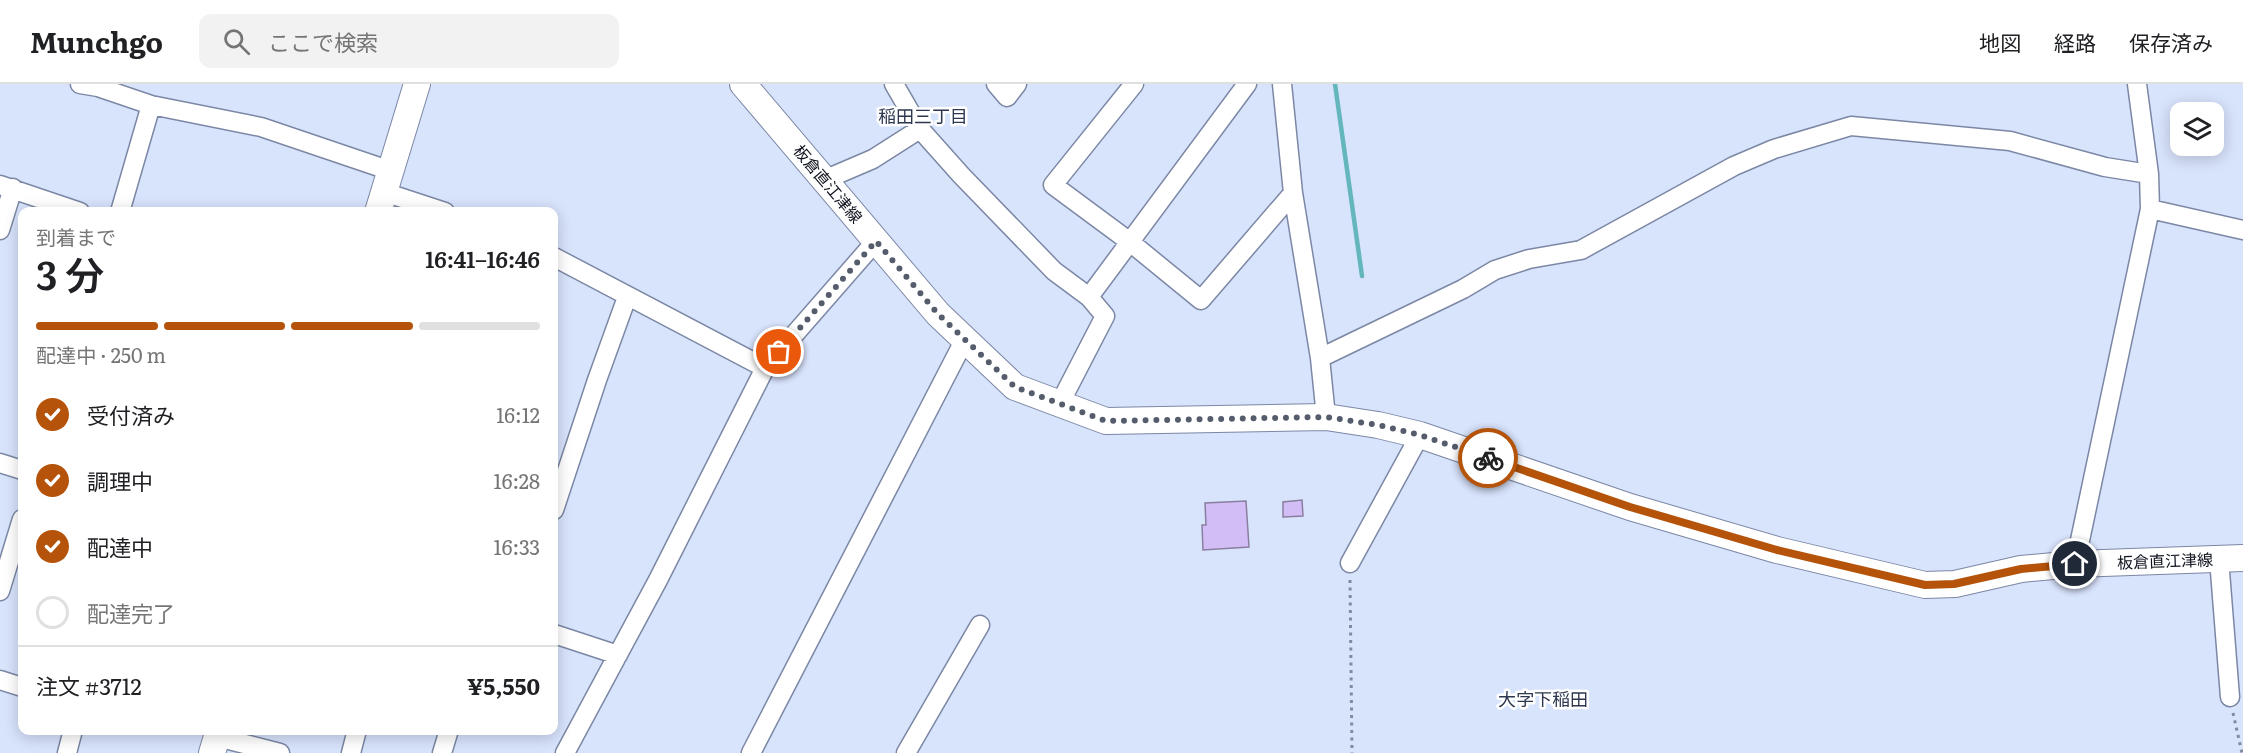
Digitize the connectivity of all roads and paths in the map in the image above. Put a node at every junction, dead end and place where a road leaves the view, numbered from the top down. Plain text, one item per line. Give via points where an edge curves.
1 (80, 84) edge
2 (417, 84) edge
3 (742, 84) edge
4 (894, 84) edge
5 (996, 84) edge
6 (1017, 84) edge
7 (1134, 84) edge
8 (1247, 84) edge
9 (1282, 84) edge
10 (2137, 84) edge
11 (151, 105) junction
12 (920, 129) junction
13 (2149, 174) junction
14 (824, 180) junction
15 (7, 186) edge
16 (384, 191) edge
17 (1293, 193) junction
18 (66, 207) edge
19 (121, 207) edge
20 (430, 207) edge
21 (2150, 209) junction
22 (0, 230) edge
23 (2243, 230) edge
24 (876, 241) junction
25 (1130, 242) junction
26 (558, 259) edge
27 (627, 297) junction
28 (1089, 297) junction
29 (965, 339) junction
30 (1320, 358) junction
31 (765, 368) junction
32 (1059, 405) junction
33 (1326, 417) junction
34 (1420, 435) junction
35 (0, 463) edge
36 (18, 469) edge
37 (558, 489) edge
38 (18, 532) edge
39 (2231, 559) edge
40 (1350, 563) joint
41 (2075, 564) junction
42 (0, 591) edge
43 (980, 625) dead end
44 (558, 635) edge
45 (618, 655) junction
46 (0, 680) edge
47 (18, 686) edge
48 (2230, 697) joint
49 (72, 735) edge
50 (356, 735) edge
51 (447, 735) edge
52 (216, 740) edge
53 (67, 753) edge
54 (280, 753) edge
55 (351, 753) edge
56 (442, 753) edge
57 (565, 753) edge
58 (751, 753) edge
59 (906, 753) edge
60 (1352, 753) edge
61 (2242, 753) edge

1 - 11 street
2 - 16 main road
3 - 14 main road, 板倉直江津線
4 - 12 street
5 - 6 street via 1007,97
7 - 25 street via 1053,185
8 - 25 street
9 - 17 street
10 - 13 street
11 - 16 street via 261,128
11 - 19 street
12 - 14 street via 873,159
12 - 28 street via 1047,263
13 - 21 street
13 - 30 street via 2105,167 2010,141 1851,126 1744,161 1581,250 1529,259 1495,270
14 - 24 main road, 板倉直江津線
15 - 18 street
15 - 22 street
16 - 20 street
17 - 25 street via 1200,300
17 - 30 street
21 - 23 street
21 - 41 street
24 - 29 main road, 板倉直江津線 via 938,314
24 - 31 street
25 - 28 street
26 - 27 street
27 - 31 street
27 - 37 street
28 - 32 street via 1105,316
29 - 32 main road, 板倉直江津線 via 1015,387
29 - 58 street
30 - 33 street
31 - 45 street
32 - 33 main road, 板倉直江津線 via 1106,421
33 - 34 main road, 板倉直江津線
34 - 40 street
34 - 41 main road, 板倉直江津線 via 1630,507 1777,550 1925,585 1954,584 2021,569
35 - 36 street
38 - 42 street
39 - 41 main road, 板倉直江津線
39 - 48 street
40 - 60 path
43 - 59 street
44 - 45 street
45 - 57 street
46 - 47 street
48 - 61 path
49 - 53 street
50 - 55 street
51 - 56 street
52 - 54 street

